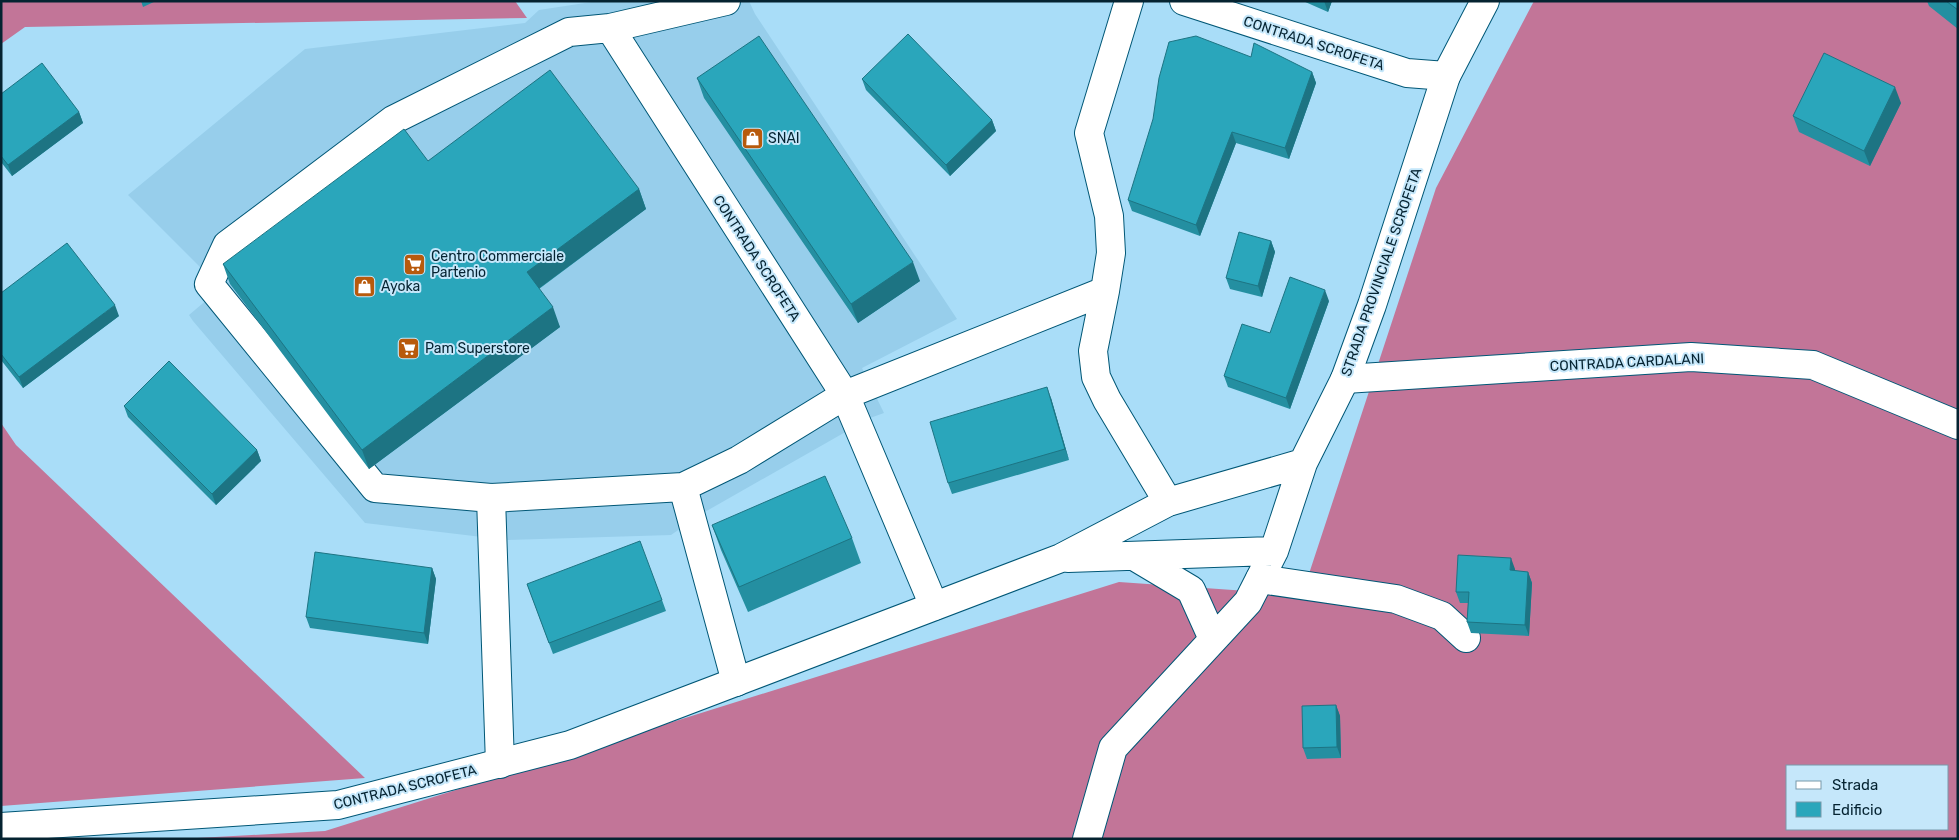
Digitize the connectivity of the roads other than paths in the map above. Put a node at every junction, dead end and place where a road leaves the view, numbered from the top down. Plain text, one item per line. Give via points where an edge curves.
1 (726, 1) edge
2 (1129, 1) edge
3 (1184, 1) edge
4 (1485, 1) edge
5 (610, 28) junction
6 (1446, 76) junction
7 (1106, 292) junction
8 (1345, 378) junction
9 (845, 395) junction
10 (1958, 425) edge
11 (1303, 463) junction
12 (683, 488) junction
13 (491, 498) junction
14 (1168, 502) junction
15 (1274, 551) junction
16 (1134, 556) junction
17 (1061, 558) junction
18 (1260, 579) junction
19 (934, 606) junction
20 (1466, 638) edge
21 (1213, 639) junction
22 (736, 682) junction
23 (500, 764) junction
24 (1, 828) edge
25 (1087, 839) edge

1 - 5 street
2 - 7 street via 1089,134 1109,216 1111,253
3 - 6 street, CONTRADA SCROFETA via 1407,73
4 - 6 street, STRADA PROVINCIALE SCROFETA
5 - 9 street, CONTRADA SCROFETA
5 - 13 street via 569,32 393,120 227,245 209,284 375,488
6 - 8 street, STRADA PROVINCIALE SCROFETA
7 - 9 street
7 - 14 street via 1093,351 1096,377
8 - 10 street, CONTRADA CARDALANI via 1691,357 1813,365
8 - 11 street, STRADA PROVINCIALE SCROFETA
9 - 12 street via 740,460
9 - 19 street, CONTRADA SCROFETA
11 - 14 street
11 - 15 street, STRADA PROVINCIALE SCROFETA
12 - 13 street
12 - 22 street
13 - 23 street
14 - 17 street
15 - 16 street
15 - 18 street, STRADA PROVINCIALE SCROFETA
16 - 17 street
16 - 21 street via 1191,590
17 - 19 street, CONTRADA SCROFETA
18 - 20 street via 1396,599 1442,616
18 - 21 street, STRADA PROVINCIALE SCROFETA via 1248,602
19 - 22 street, CONTRADA SCROFETA
21 - 25 street, STRADA PROVINCIALE SCROFETA via 1113,748
22 - 23 street, CONTRADA SCROFETA via 570,745
23 - 24 street, CONTRADA SCROFETA via 338,805

